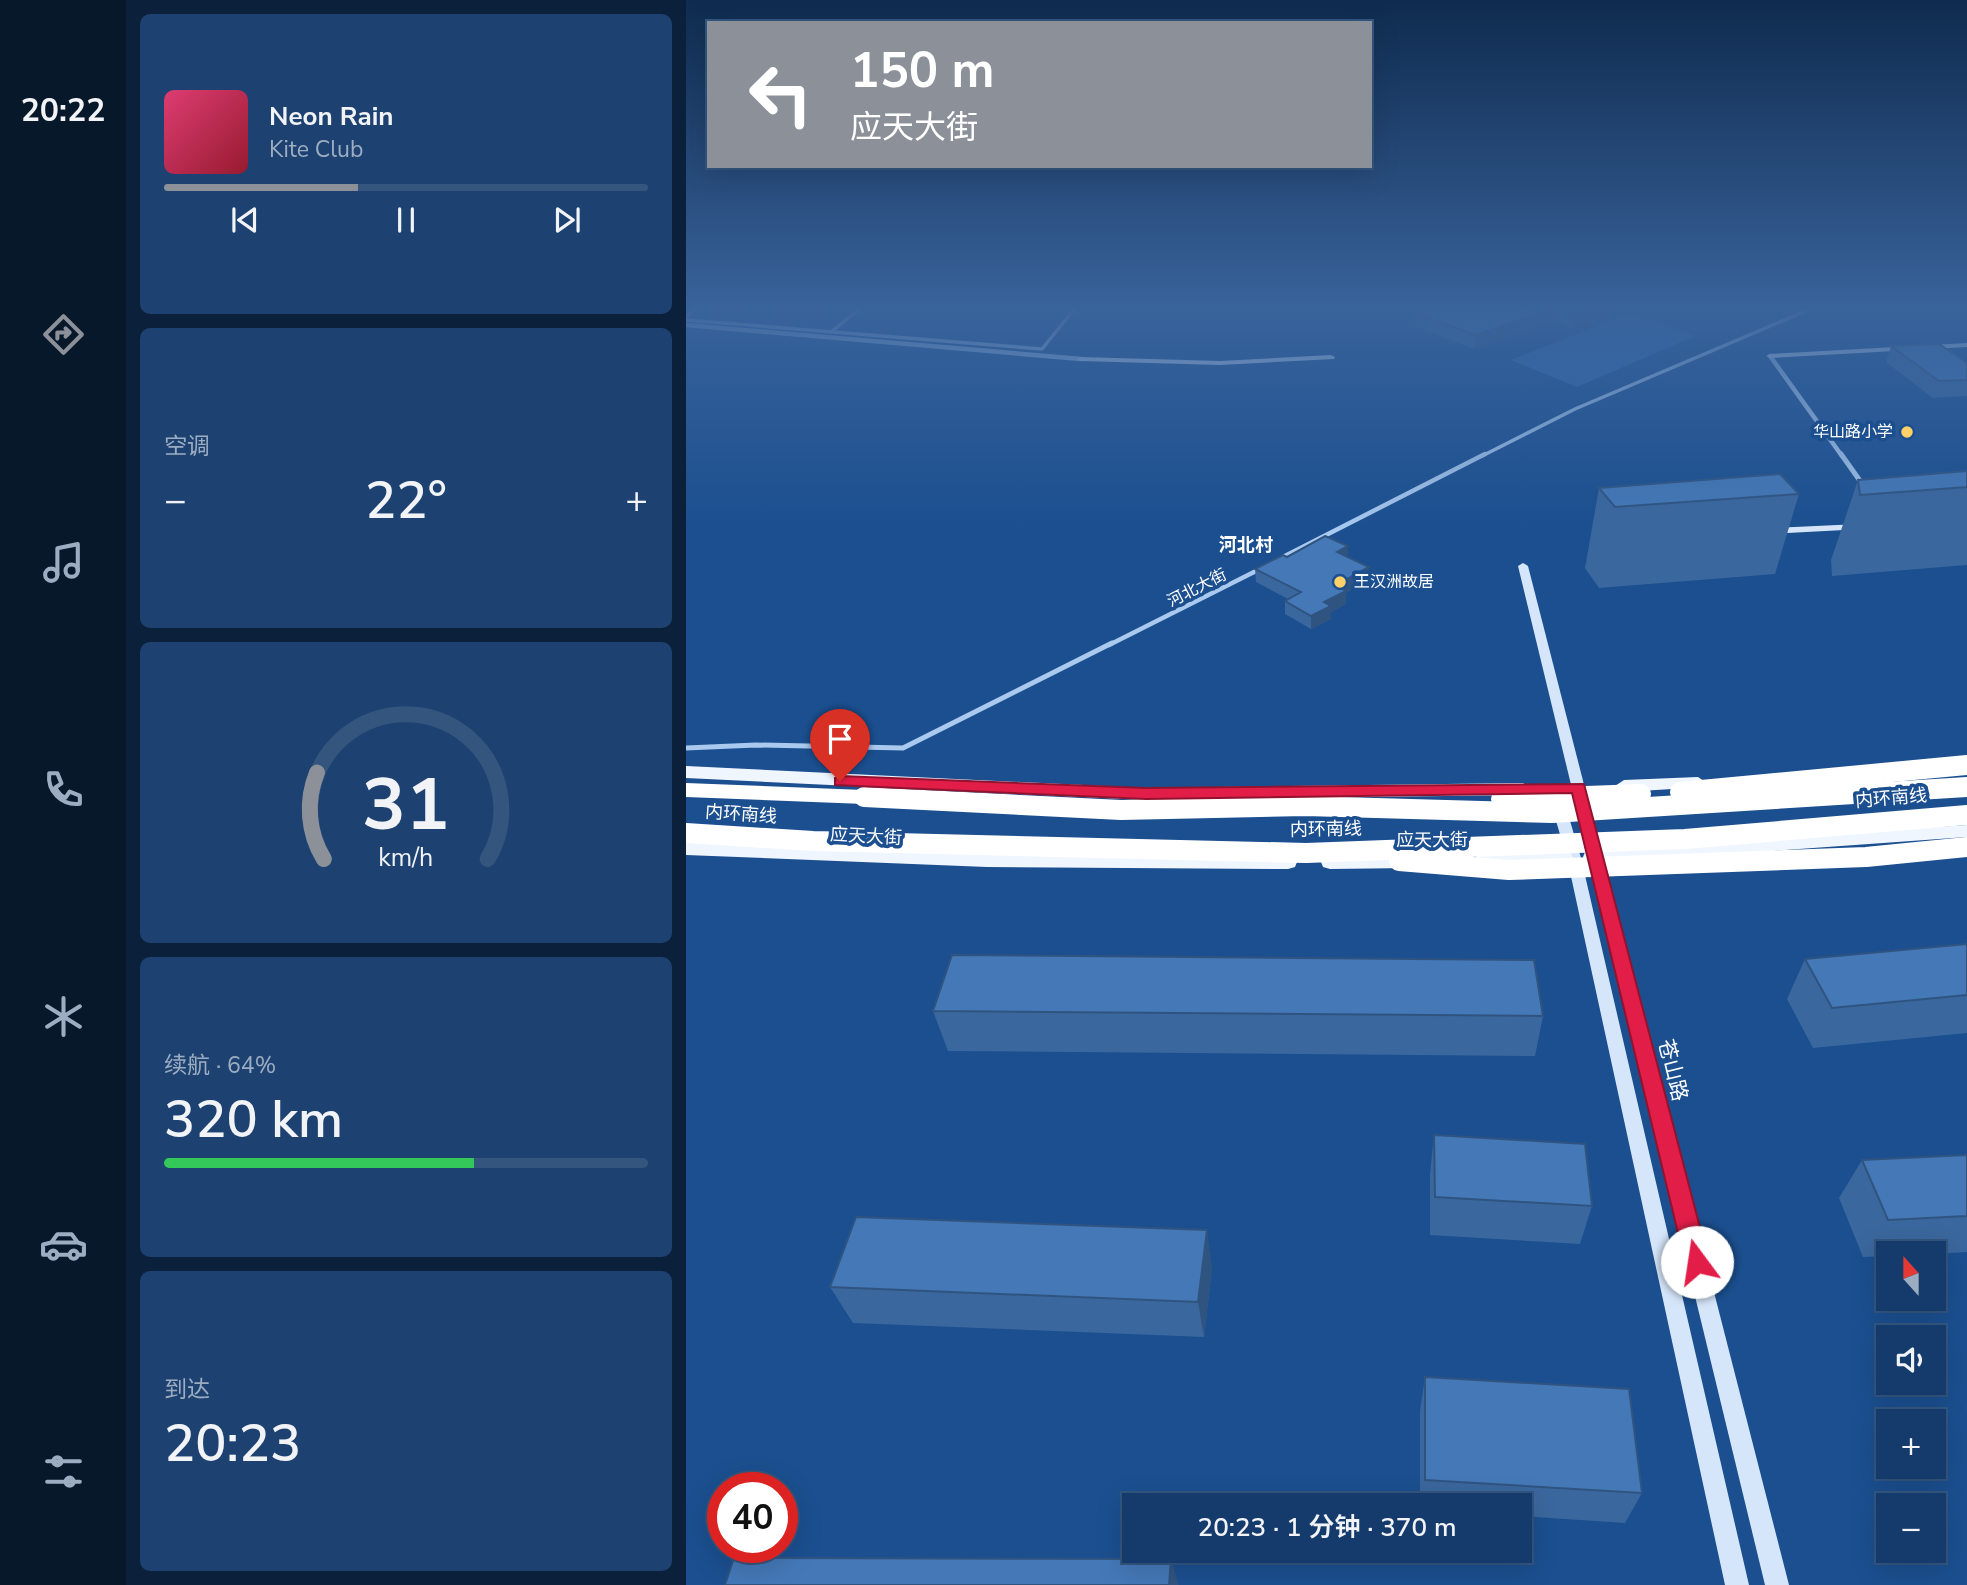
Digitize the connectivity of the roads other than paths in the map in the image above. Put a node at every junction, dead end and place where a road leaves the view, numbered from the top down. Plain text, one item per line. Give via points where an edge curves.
1 (1641, 381) edge
2 (1788, 381) edge
3 (1870, 493) edge
4 (1866, 526) edge
5 (1755, 532) edge
6 (1278, 560) edge
7 (1266, 566) edge
8 (1523, 566) dead end
9 (686, 748) edge
10 (1967, 765) edge
11 (686, 772) edge
12 (1967, 773) edge
13 (1579, 787) junction
14 (1967, 787) edge
15 (1554, 789) junction
16 (686, 790) edge
17 (1305, 806) junction
18 (1967, 815) edge
19 (1967, 831) edge
20 (686, 833) edge
21 (1967, 847) edge
22 (686, 848) edge
23 (1306, 853) junction
24 (1597, 857) junction
25 (1574, 858) junction
26 (1737, 1585) edge
27 (1777, 1585) edge

1 - 6 lane via 1575,409
2 - 3 street
4 - 5 street
7 - 9 lane, 河北大街 via 902,748
8 - 13 street, 苍山路
10 - 17 highway, bridge via 1666,793
11 - 15 main road via 1146,794
12 - 13 main road
13 - 15 main road
13 - 24 street, 苍山路
14 - 17 highway, 内环南线, bridge via 1552,813
15 - 25 street
16 - 17 highway, 内环南线, bridge via 1121,810
18 - 23 highway, 内环南线, bridge via 1685,839
19 - 24 main road, 应天大街
20 - 23 highway, 内环南线, bridge via 826,842
21 - 23 highway, bridge via 1866,857 1509,870
22 - 25 main road, 应天大街 via 1081,863
24 - 25 main road, 应天大街
24 - 27 street, 苍山路
25 - 26 street

